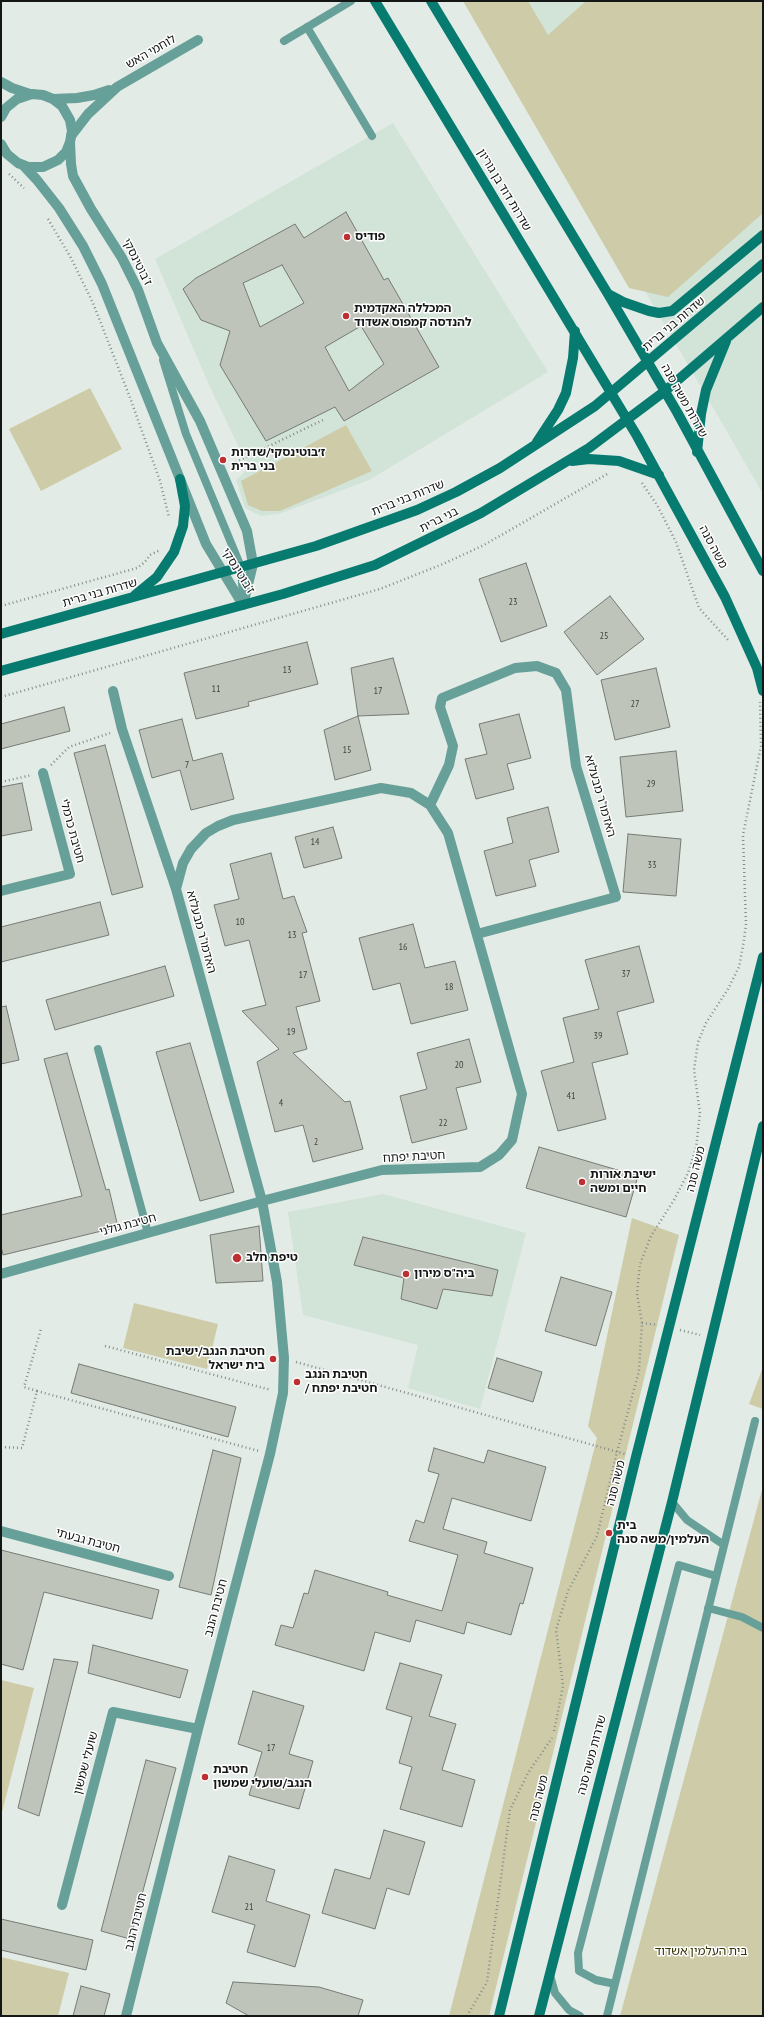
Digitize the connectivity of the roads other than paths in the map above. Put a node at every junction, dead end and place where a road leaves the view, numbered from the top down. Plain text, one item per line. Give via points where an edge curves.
1 (351, 1) edge
2 (375, 1) edge
3 (431, 1) edge
4 (308, 27) junction
5 (198, 40) dead end
6 (284, 41) dead end
7 (1, 82) edge
8 (117, 87) junction
9 (32, 94) junction
10 (53, 99) junction
11 (1, 117) edge
12 (372, 136) dead end
13 (71, 139) junction
14 (1, 144) edge
15 (4, 156) edge
16 (23, 165) junction
17 (763, 235) edge
18 (763, 264) edge
19 (608, 294) junction
20 (763, 307) edge
21 (575, 331) junction
22 (727, 339) junction
23 (157, 343) junction
24 (648, 363) junction
25 (665, 391) junction
26 (612, 392) junction
27 (628, 420) junction
28 (534, 446) junction
29 (697, 452) junction
30 (570, 461) junction
31 (659, 475) junction
32 (180, 479) junction
33 (750, 545) junction
34 (763, 561) edge
35 (253, 564) junction
36 (240, 567) junction
37 (763, 571) edge
38 (223, 572) junction
39 (131, 598) junction
40 (243, 605) junction
41 (1, 634) edge
42 (1, 672) edge
43 (113, 691) dead end
44 (761, 696) edge
45 (42, 773) road end
46 (430, 805) junction
47 (176, 889) junction
48 (1, 891) edge
49 (477, 934) junction
50 (763, 958) edge
51 (98, 1049) dead end
52 (763, 1126) edge
53 (512, 1140) joint
54 (763, 1140) edge
55 (756, 1153) junction
56 (262, 1201) junction
57 (148, 1233) junction
58 (1, 1274) edge
59 (755, 1421) dead end
60 (672, 1502) junction
61 (1, 1531) edge
62 (724, 1545) junction
63 (169, 1576) dead end
64 (716, 1576) junction
65 (708, 1608) junction
66 (763, 1628) edge
67 (198, 1729) junction
68 (62, 1905) dead end
69 (549, 1973) junction
70 (614, 1984) junction
71 (126, 2016) edge
72 (499, 2016) edge
73 (539, 2016) edge
74 (580, 2016) edge
75 (607, 2016) edge

1 - 4 lane
2 - 21 main road, שדרות דוד בן גוריון
3 - 19 main road
4 - 6 lane
4 - 12 lane
5 - 8 street, לוחמי האש
7 - 9 street
8 - 10 street, לוחמי האש via 88,96
8 - 13 street, לוחמי האש via 88,114
9 - 10 street
9 - 11 street via 13,101
10 - 13 street, ז'בוטינסקי via 68,115 72,125
13 - 16 street, לוחמי האש via 66,152 53,163 38,167
13 - 23 street, ז'בוטינסקי via 73,176 122,258 138,290
14 - 15 street
15 - 16 street, ז'בוטינסקי
16 - 32 street, ז'בוטינסקי via 59,208 83,246 102,284
17 - 19 main road via 672,310 659,313 649,311
18 - 24 main road, שדרות בני ברית
19 - 24 main road
20 - 22 main road
21 - 26 main road, שדרות דוד בן גוריון
21 - 28 main road via 566,393
22 - 25 main road
22 - 29 main road via 706,390
23 - 35 street, ז'בוטינסקי via 200,421 222,469 247,530
23 - 36 lane via 186,434
24 - 25 main road, שדרות משה סנה
24 - 26 main road, שדרות בני ברית
25 - 27 main road
25 - 29 main road, שדרות משה סנה
26 - 27 main road
26 - 28 main road, שדרות בני ברית
27 - 30 main road, בני ברית
27 - 31 main road, משה סנה
28 - 35 main road, שדרות בני ברית via 456,492 417,510 316,546
29 - 33 main road
30 - 31 main road via 620,461
30 - 40 main road, בני ברית via 481,513 375,565
31 - 44 main road, משה סנה via 725,597 757,668
32 - 38 street, ז'בוטינסקי via 206,544
32 - 39 main road via 185,506 183,526 174,552 157,577
33 - 34 lane
33 - 37 main road
35 - 36 main road, שדרות בני ברית
35 - 40 street, ז'בוטינסקי
36 - 38 main road, שדרות בני ברית
36 - 40 lane
38 - 39 main road, שדרות בני ברית
38 - 40 street, ז'בוטינסקי
39 - 41 main road, שדרות בני ברית
40 - 42 main road
43 - 47 street via 122,729
45 - 48 street, חטיבת כרמלי via 70,874
46 - 47 street, האדמו"ר מבעלזא via 411,793 381,788 233,820 206,833 191,849 182,863
46 - 49 street, האדמו"ר מבעלזא via 448,832
46 - 49 street, האדמו"ר מבעלזא via 449,765 453,746 440,707 442,698 515,668 537,666 556,673 566,690 576,766 616,897
47 - 56 street, האדמו"ר מבעלזא
49 - 53 street, האדמו"ר מבעלזא via 522,1094
50 - 72 main road, משה סנה via 636,1457
51 - 57 lane
52 - 55 main road
53 - 56 street, חטיבת יפתח via 499,1155 480,1167 382,1170
54 - 55 lane
55 - 60 main road
56 - 57 street, חטיבת גולני
56 - 67 street, חטיבת הנגב via 277,1282 284,1358 283,1393 270,1454
57 - 58 street, חטיבת גולני
59 - 62 lane
60 - 62 lane via 686,1520
60 - 69 main road, שדרות משה סנה
61 - 63 street, חטיבת גבעתי
62 - 64 lane
64 - 65 lane
64 - 70 lane via 679,1565 578,1953 579,1971 596,1980
65 - 66 lane via 742,1617
65 - 70 lane
67 - 68 street, שועלי שמשון via 113,1712
67 - 71 street, חטיבת הנגב
69 - 73 main road, שדרות משה סנה
69 - 74 lane via 555,1993 569,2010
70 - 75 lane

